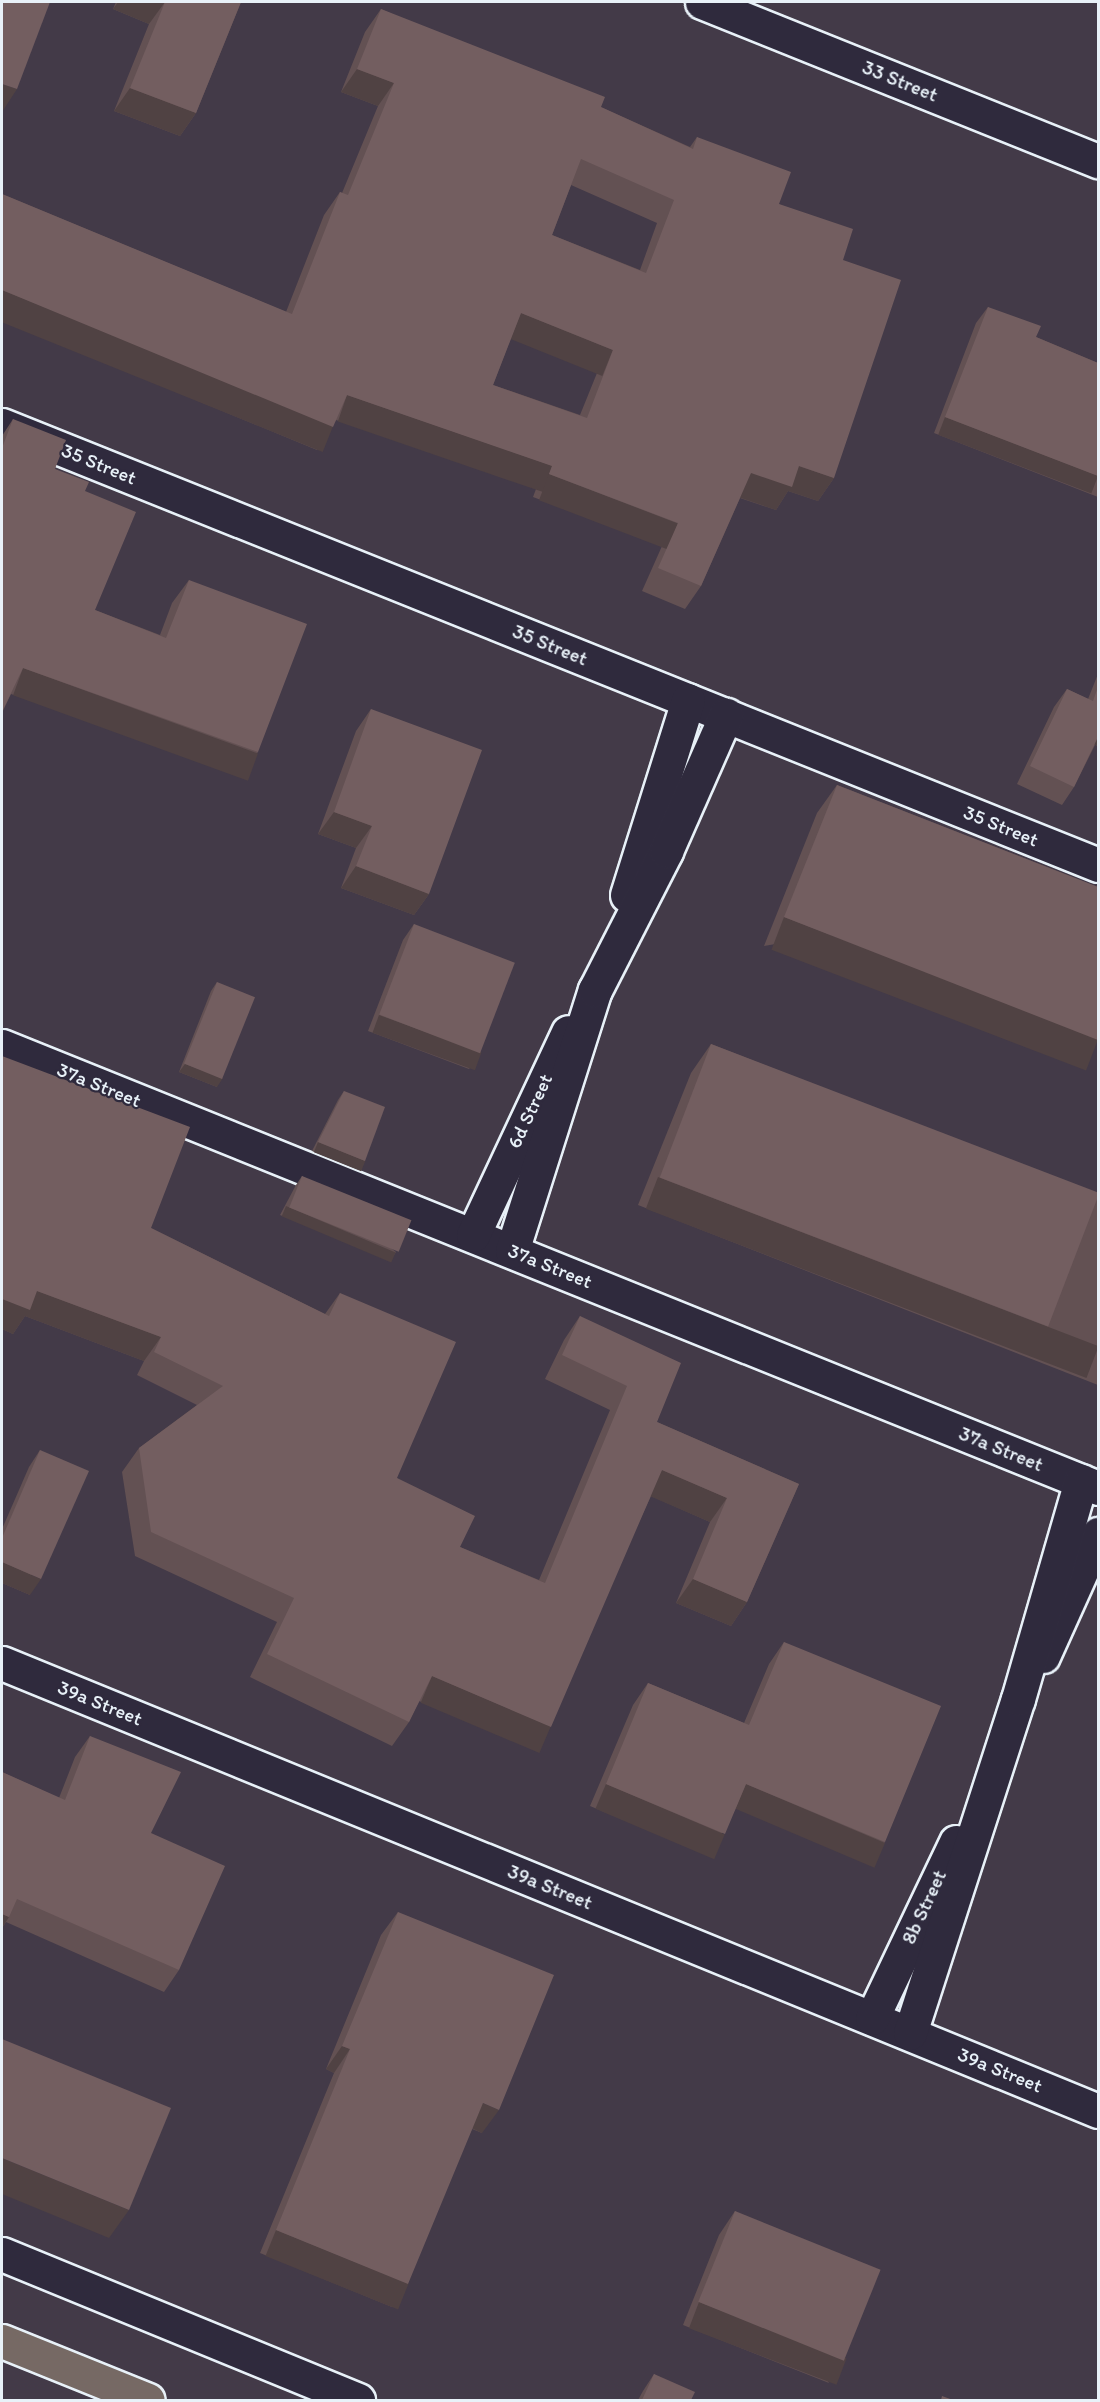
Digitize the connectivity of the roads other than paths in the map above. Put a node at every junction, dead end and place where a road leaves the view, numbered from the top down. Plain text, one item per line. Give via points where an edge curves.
1 (702, 2) edge
2 (1098, 161) edge
3 (2, 425) edge
4 (688, 700) junction
5 (726, 715) junction
6 (1098, 865) edge
7 (615, 944) junction
8 (595, 990) junction
9 (2, 1046) edge
10 (473, 1236) junction
11 (512, 1251) junction
12 (1090, 1485) edge
13 (1098, 1534) edge
14 (2, 1663) edge
15 (1018, 1699) junction
16 (982, 1799) junction
17 (872, 2018) junction
18 (910, 2033) junction
19 (1098, 2111) edge
20 (2, 2254) edge
21 (2, 2341) edge
22 (148, 2400) edge
23 (358, 2400) edge

1 - 2 street, 33 Street
3 - 4 street, 35 Street
4 - 5 street, 35 Street
4 - 7 street, 6d Street
5 - 6 street, 35 Street
5 - 7 street, 6d Street via 666,851
7 - 8 street, 6d Street
8 - 10 street, 6d Street via 558,1050
8 - 11 street, 6d Street
9 - 10 street, 37a Street
10 - 11 street, 37a Street
11 - 12 street, 37a Street
12 - 15 street, 8b Street
13 - 15 street, 8b Street via 1053,1638
14 - 17 street, 39a Street
15 - 16 street, 8b Street
16 - 17 street, 8b Street via 946,1860
16 - 18 street, 8b Street
17 - 18 street, 39a Street
18 - 19 street, 39a Street
20 - 23 street
21 - 22 main road

